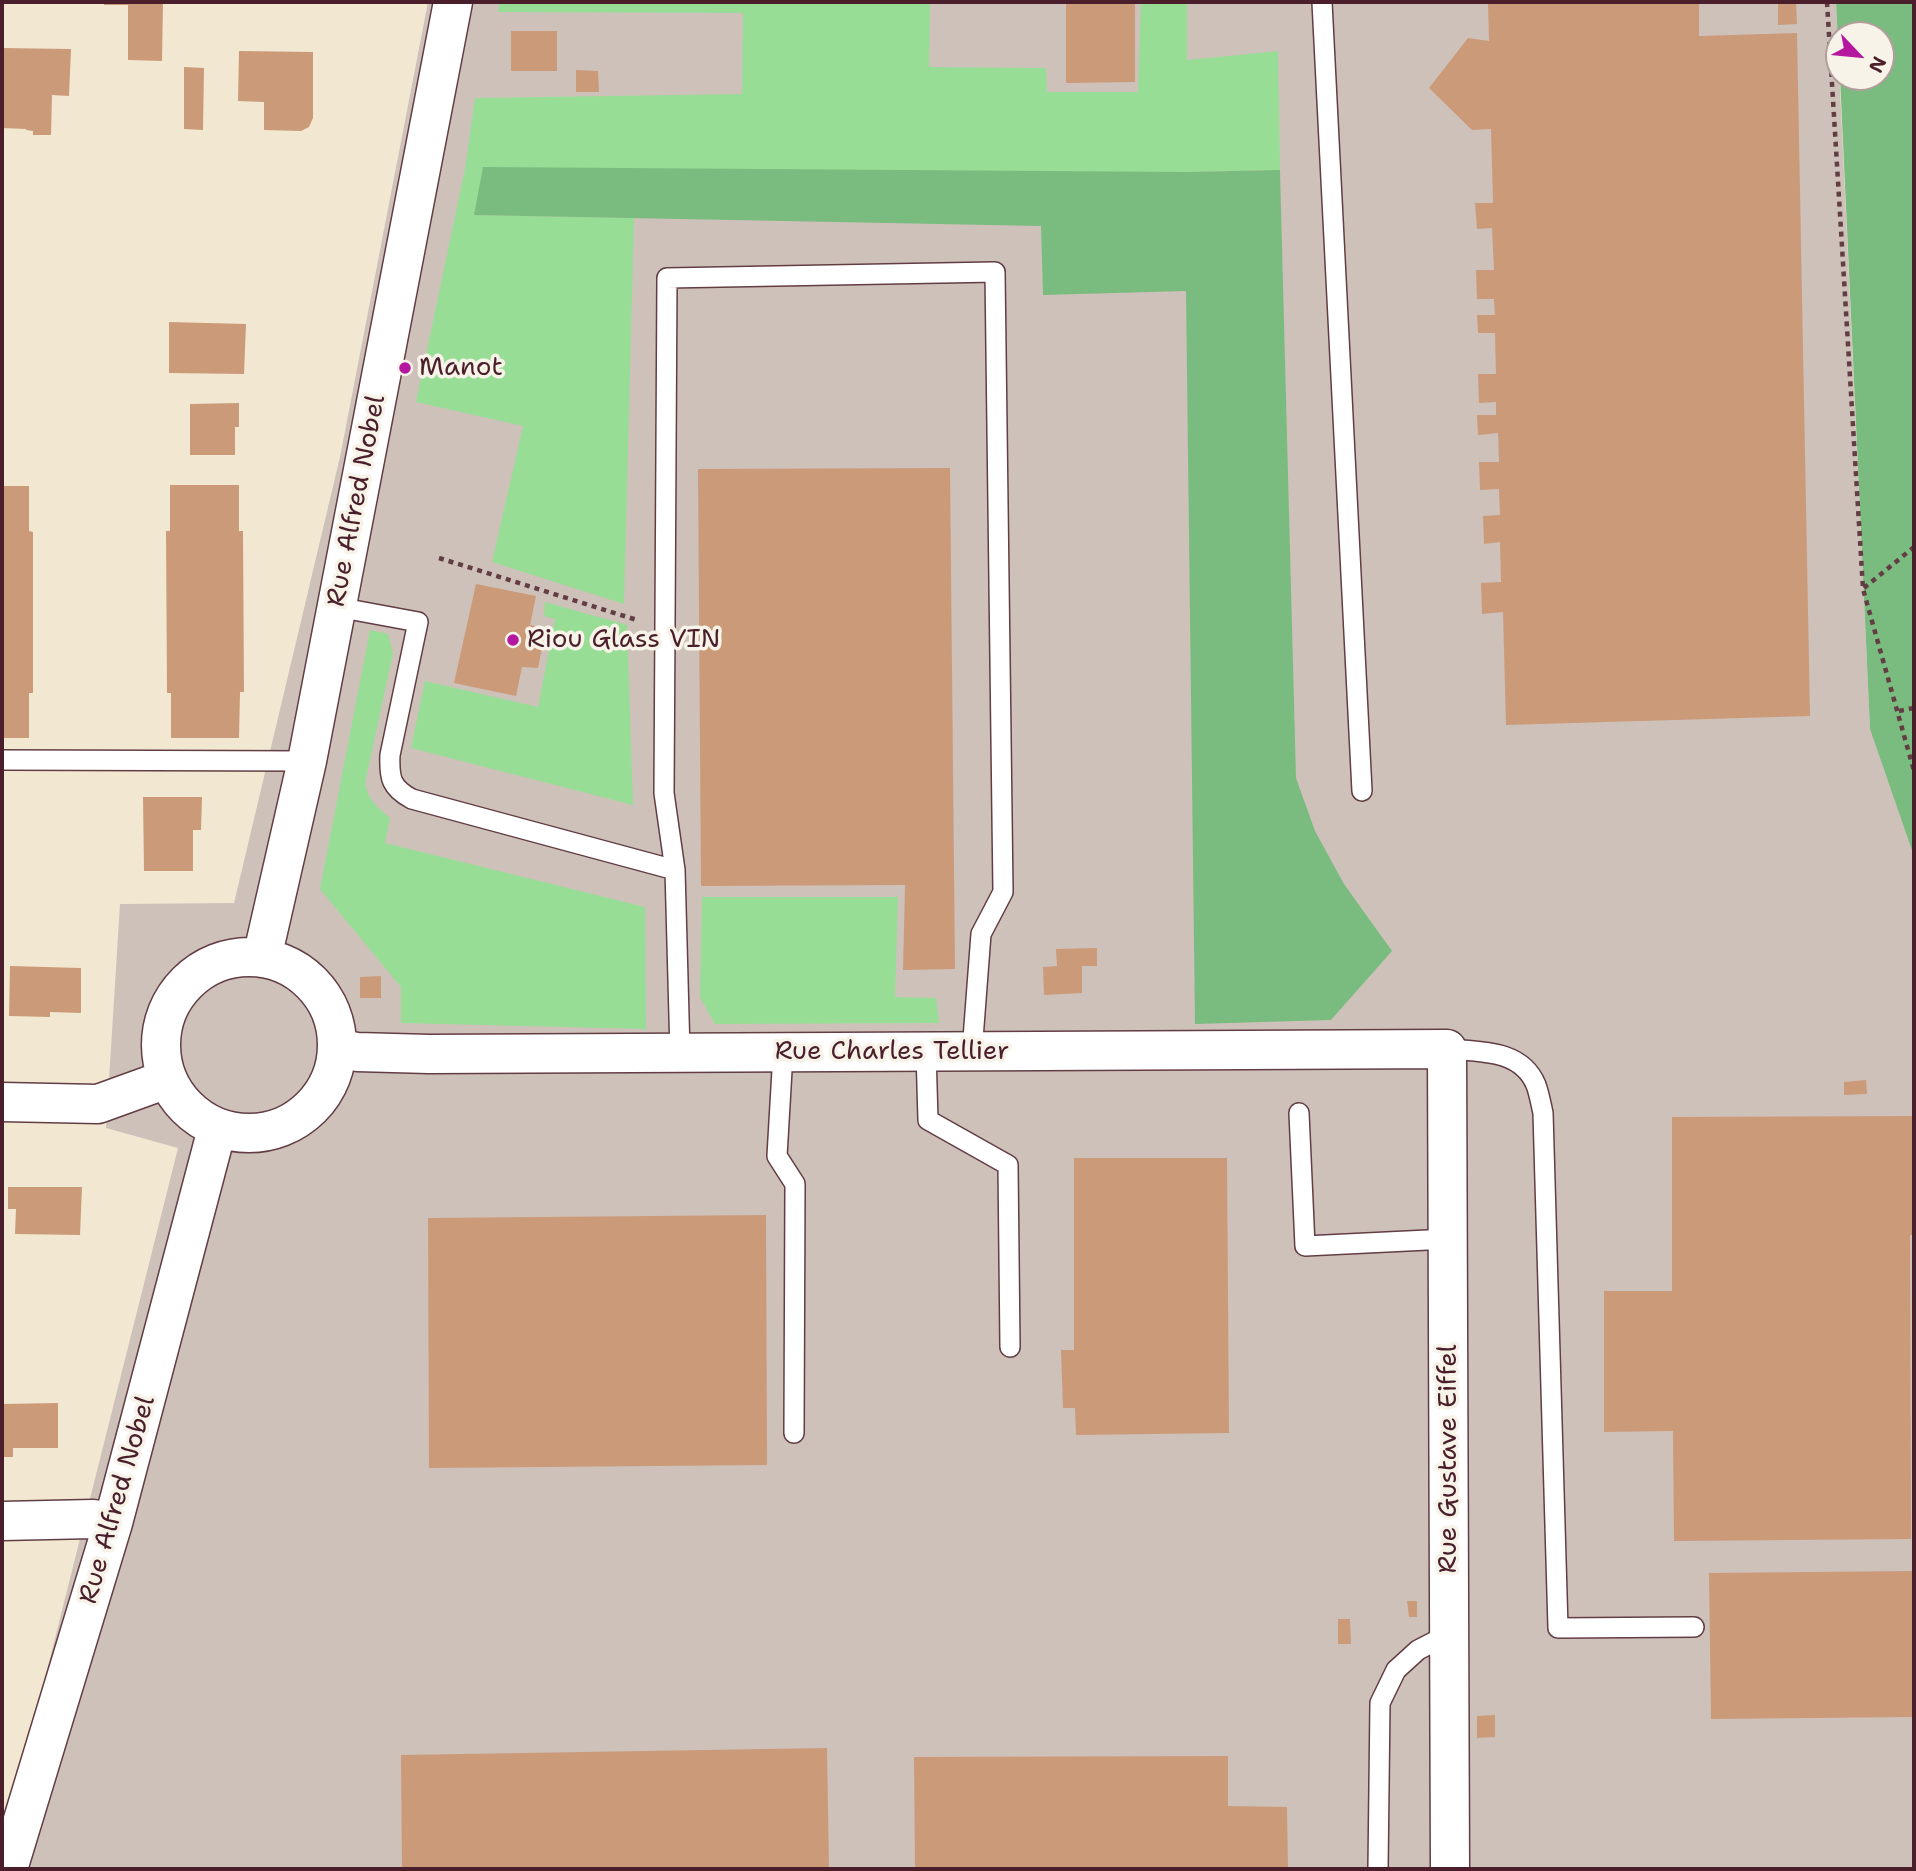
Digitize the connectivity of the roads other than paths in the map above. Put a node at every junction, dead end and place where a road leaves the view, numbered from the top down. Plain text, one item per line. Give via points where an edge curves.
1 (453, 2) edge
2 (1322, 2) edge
3 (337, 607) junction
4 (2, 760) edge
5 (307, 761) junction
6 (1362, 791) dead end
7 (675, 870) junction
8 (262, 958) junction
9 (338, 1048) junction
10 (1447, 1049) junction
11 (926, 1052) junction
12 (972, 1052) junction
13 (680, 1053) junction
14 (783, 1053) junction
15 (167, 1079) junction
16 (2, 1102) edge
17 (1299, 1112) dead end
18 (217, 1129) junction
19 (1448, 1239) junction
20 (1010, 1347) dead end
21 (794, 1433) dead end
22 (2, 1521) edge
23 (113, 1523) junction
24 (1693, 1628) dead end
25 (1449, 1634) junction
26 (8, 1869) edge
27 (1378, 1869) edge
28 (1450, 1869) edge

1 - 3 street, Rue Alfred Nobel
2 - 6 lane
3 - 5 street, Rue Alfred Nobel
3 - 7 lane via 418,622 390,755 389,774 404,795
4 - 5 lane
5 - 8 street, Rue Alfred Nobel
7 - 12 lane via 664,793 667,278 995,272 1003,892 981,934
7 - 13 lane
8 - 9 street via 286,965 308,979 325,999
8 - 15 street via 235,958 210,966 188,981 172,1001 162,1026 160,1053
9 - 13 street, Rue Charles Tellier via 429,1054
9 - 18 street via 330,1081 311,1109 283,1128 250,1134
10 - 12 street, Rue Charles Tellier
10 - 19 street, Rue Gustave Eiffel
10 - 24 lane via 1499,1053 1519,1062 1535,1083 1543,1113 1558,1628
11 - 12 street, Rue Charles Tellier
11 - 14 street, Rue Charles Tellier
11 - 20 lane via 928,1120 1008,1165
13 - 14 street, Rue Charles Tellier
14 - 21 lane via 777,1156 795,1184
15 - 16 street via 99,1104
15 - 18 street via 178,1100
17 - 19 lane via 1305,1246
18 - 23 street, Rue Alfred Nobel
19 - 25 street, Rue Gustave Eiffel
22 - 23 street
23 - 26 street, Rue Alfred Nobel
25 - 27 lane via 1418,1650 1396,1670 1380,1703
25 - 28 street, Rue Gustave Eiffel

